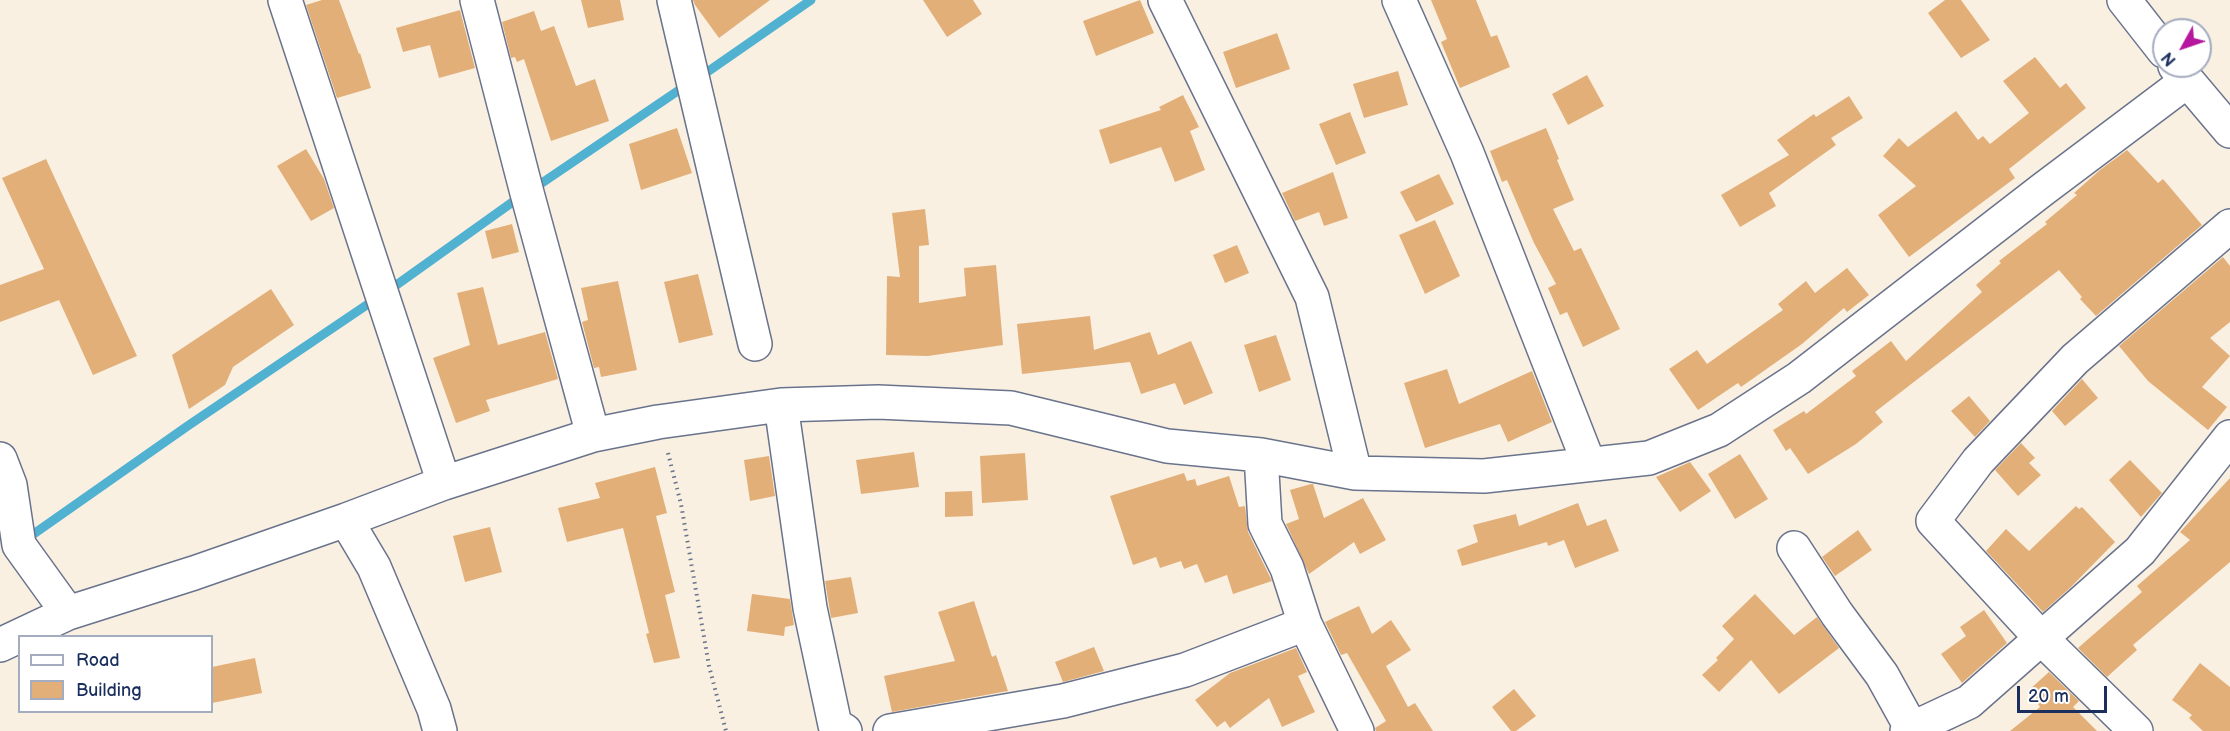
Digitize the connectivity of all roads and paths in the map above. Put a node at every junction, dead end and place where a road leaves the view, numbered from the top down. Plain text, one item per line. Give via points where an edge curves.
1 (285, 0) edge
2 (477, 0) edge
3 (674, 0) edge
4 (1165, 0) edge
5 (1399, 0) edge
6 (2124, 0) edge
7 (2152, 36) edge
8 (2180, 78) edge
9 (2185, 78) edge
10 (2230, 131) edge
11 (2230, 226) edge
12 (755, 344) dead end
13 (781, 405) junction
14 (658, 422) junction
15 (594, 435) junction
16 (2230, 437) edge
17 (1262, 455) junction
18 (0, 459) edge
19 (1589, 464) junction
20 (1355, 473) junction
21 (444, 483) junction
22 (346, 520) junction
23 (1794, 548) dead end
24 (68, 613) junction
25 (1305, 624) junction
26 (21, 635) edge
27 (18, 637) edge
28 (2041, 638) junction
29 (0, 645) edge
30 (1911, 730) edge
31 (440, 731) edge
32 (726, 731) edge
33 (845, 731) edge
34 (890, 731) edge
35 (1357, 731) edge
36 (2136, 731) edge

1 - 21 main road
2 - 15 main road
3 - 12 main road
4 - 20 main road via 1312,297
5 - 19 main road via 1467,153
6 - 7 main road
8 - 19 main road via 2175,90 1799,378 1719,430 1649,458
9 - 10 main road
11 - 28 main road via 2075,359 1978,461 1934,521
13 - 14 main road
13 - 17 main road via 878,402 1011,408 1167,446
13 - 33 main road via 810,609 835,725
14 - 15 main road
14 - 32 path via 681,504 709,666
15 - 21 main road
16 - 28 main road via 2140,550
17 - 20 main road
17 - 25 main road via 1265,524 1287,568
18 - 24 main road via 10,485 19,544
19 - 20 main road via 1484,476
21 - 22 main road
22 - 24 main road
22 - 31 main road via 374,567
23 - 30 main road via 1882,675
24 - 26 main road
25 - 34 main road via 1174,673 1063,701
25 - 35 main road
27 - 29 main road
28 - 30 main road via 1969,702
28 - 36 main road

